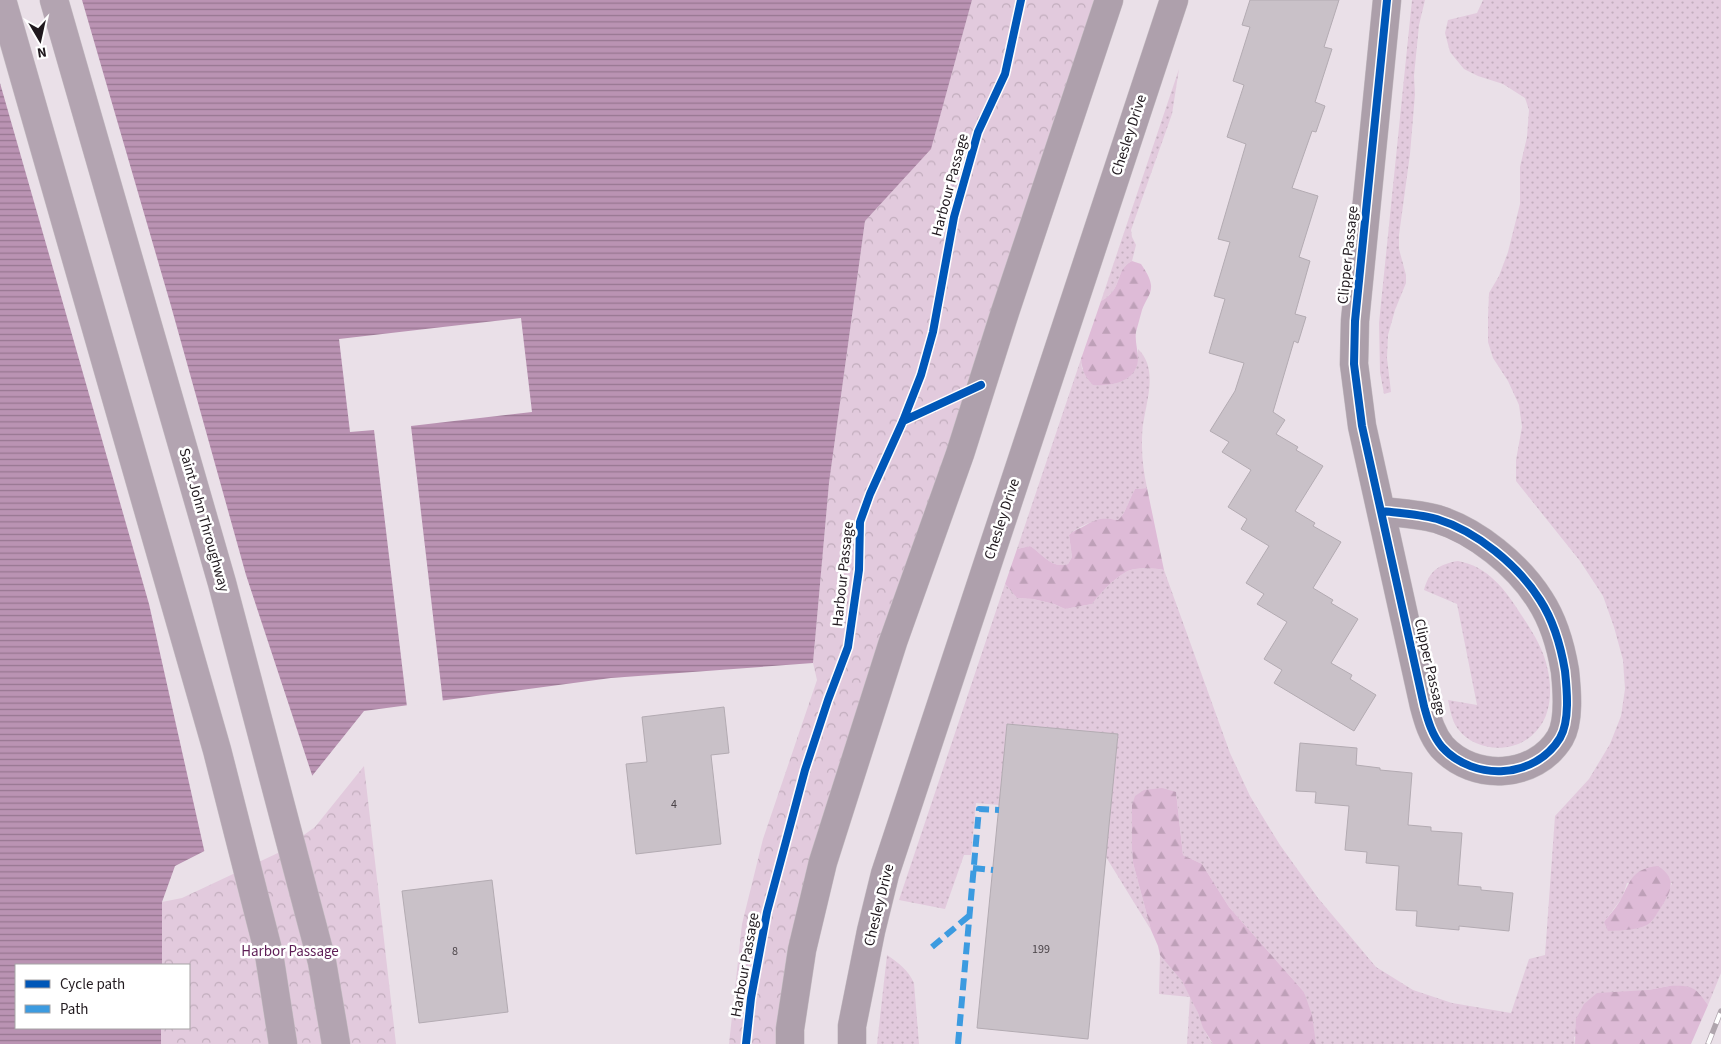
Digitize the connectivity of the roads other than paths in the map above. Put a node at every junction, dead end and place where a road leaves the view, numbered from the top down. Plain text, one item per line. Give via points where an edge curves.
1 (2, 0) edge
2 (54, 0) edge
3 (1109, 0) edge
4 (1174, 0) edge
5 (1387, 0) edge
6 (1381, 511) junction
7 (273, 982) junction
8 (269, 1044) edge
9 (283, 1044) edge
10 (336, 1044) edge
11 (790, 1044) edge
12 (852, 1044) edge

1 - 7 highway via 214,741
2 - 10 highway, Saint John Throughway via 222,582 322,962
3 - 11 main road via 823,862 802,950
4 - 12 main road, Chesley Drive via 885,874 852,1026
5 - 6 street, Clipper Passage via 1354,364
6 - 6 street, Clipper Passage via 1436,519 1466,531 1519,573 1540,600 1563,659 1567,689 1561,737 1546,756 1516,769 1483,771 1453,757 1432,732
7 - 8 highway
7 - 9 highway

